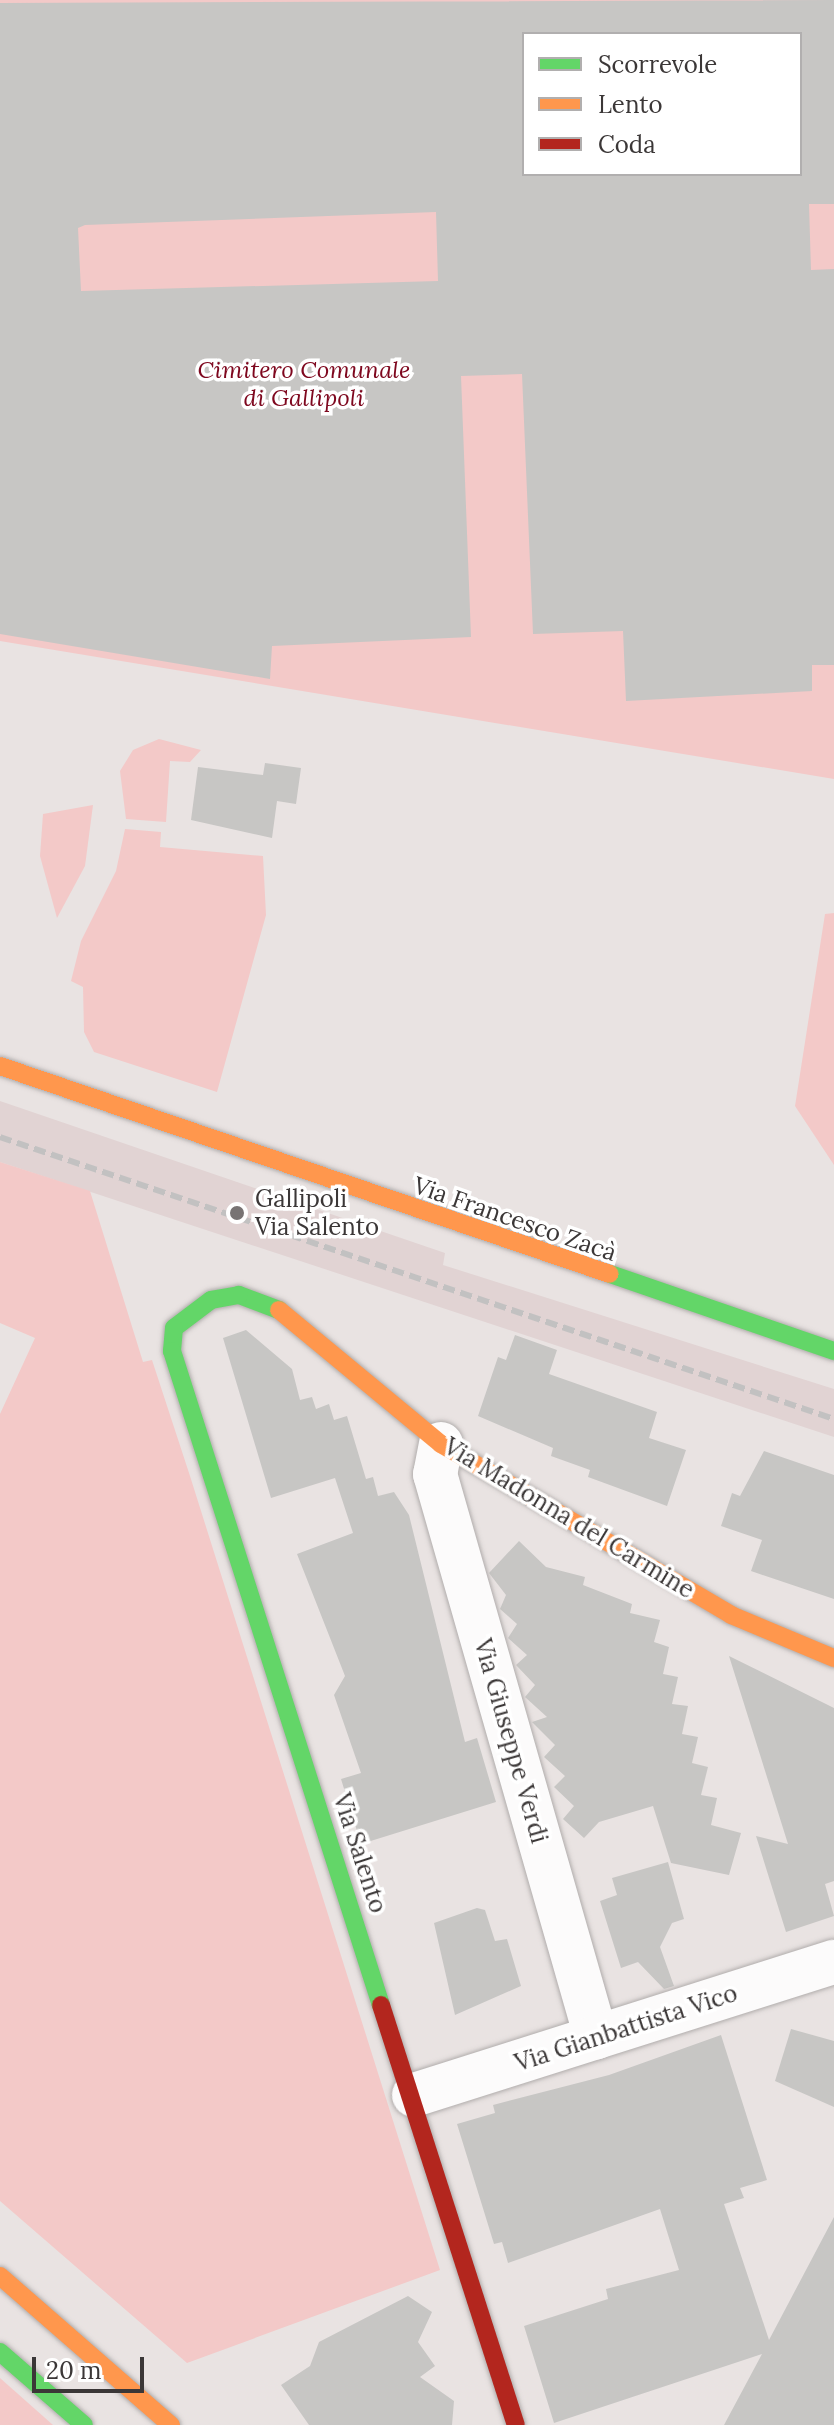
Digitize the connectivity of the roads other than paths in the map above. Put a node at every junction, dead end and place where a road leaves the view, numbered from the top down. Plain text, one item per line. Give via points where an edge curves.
1 (0, 1066) edge
2 (198, 1305) joint
3 (834, 1351) edge
4 (441, 1444) junction
5 (834, 1658) edge
6 (827, 1972) edge
7 (596, 2037) junction
8 (414, 2095) junction
9 (0, 2276) edge
10 (0, 2352) edge
11 (84, 2425) edge
12 (171, 2425) edge
13 (516, 2425) edge

1 - 3 street, Via Francesco Zacà
2 - 4 street, Via Madonna del Carmine via 239,1295 268,1301
2 - 8 street, Via Salento via 174,1328 172,1351
4 - 5 street, Via Madonna del Carmine via 731,1615
4 - 7 street, Via Giuseppe Verdi via 435,1474
6 - 7 street, Via Gianbattista Vico
7 - 8 street, Via Gianbattista Vico
8 - 13 street, Via Salento
9 - 12 street
10 - 11 street

